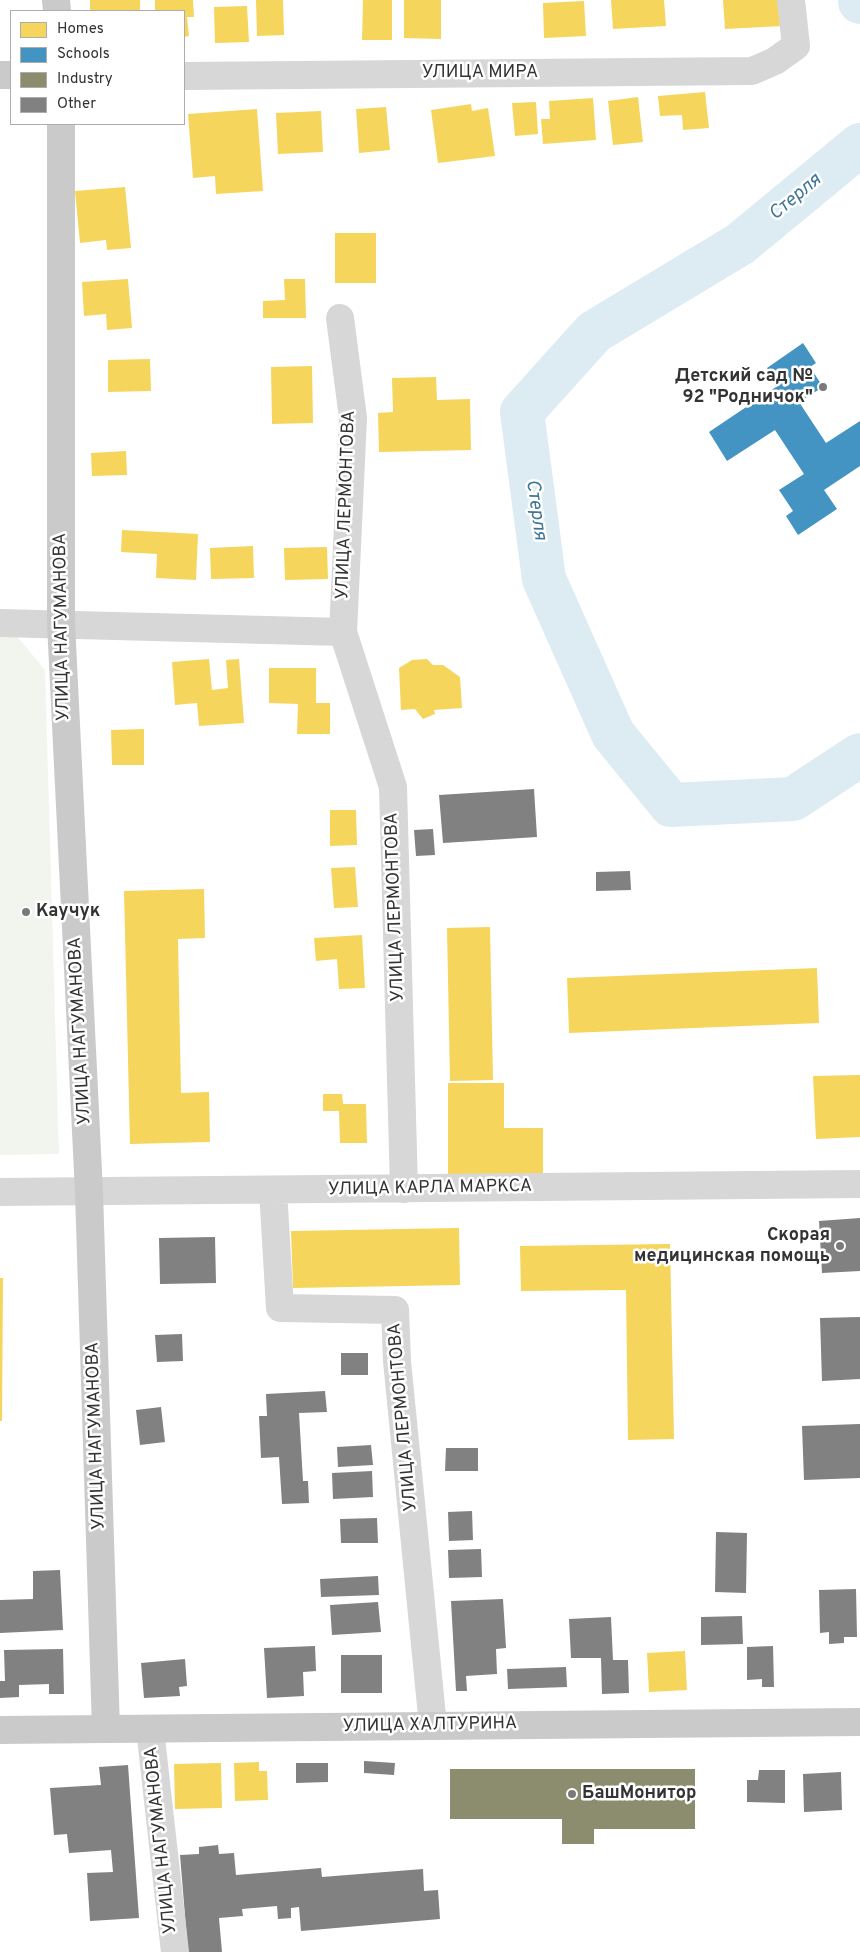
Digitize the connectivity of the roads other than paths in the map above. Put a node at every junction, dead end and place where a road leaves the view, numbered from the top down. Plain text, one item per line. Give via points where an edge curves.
1 (791, 0) edge
2 (185, 76) edge
3 (61, 125) edge
4 (340, 318) dead end
5 (0, 623) edge
6 (61, 624) junction
7 (343, 632) junction
8 (860, 1184) edge
9 (404, 1189) junction
10 (272, 1190) junction
11 (0, 1192) edge
12 (89, 1192) junction
13 (860, 1722) edge
14 (433, 1726) junction
15 (106, 1729) junction
16 (150, 1729) junction
17 (0, 1730) edge
18 (175, 1952) edge

1 - 2 street, УЛИЦА МИРА via 796,46 775,61 752,71
3 - 6 main road, УЛИЦА НАГУМАНОВА
4 - 7 street, УЛИЦА ЛЕРМОНТОВА via 353,418
5 - 6 street
6 - 7 street
6 - 12 main road, УЛИЦА НАГУМАНОВА
7 - 9 street, УЛИЦА ЛЕРМОНТОВА via 393,787
8 - 9 street, УЛИЦА КАРЛА МАРКСА
9 - 10 street, УЛИЦА КАРЛА МАРКСА
10 - 12 street, УЛИЦА КАРЛА МАРКСА
10 - 14 street, УЛИЦА ЛЕРМОНТОВА via 280,1308 395,1310
11 - 12 street, УЛИЦА КАРЛА МАРКСА
12 - 15 main road, УЛИЦА НАГУМАНОВА
13 - 14 main road, УЛИЦА ХАЛТУРИНА
14 - 16 main road, УЛИЦА ХАЛТУРИНА
15 - 16 main road, УЛИЦА ХАЛТУРИНА
15 - 17 main road, УЛИЦА ХАЛТУРИНА
16 - 18 street, УЛИЦА НАГУМАНОВА

